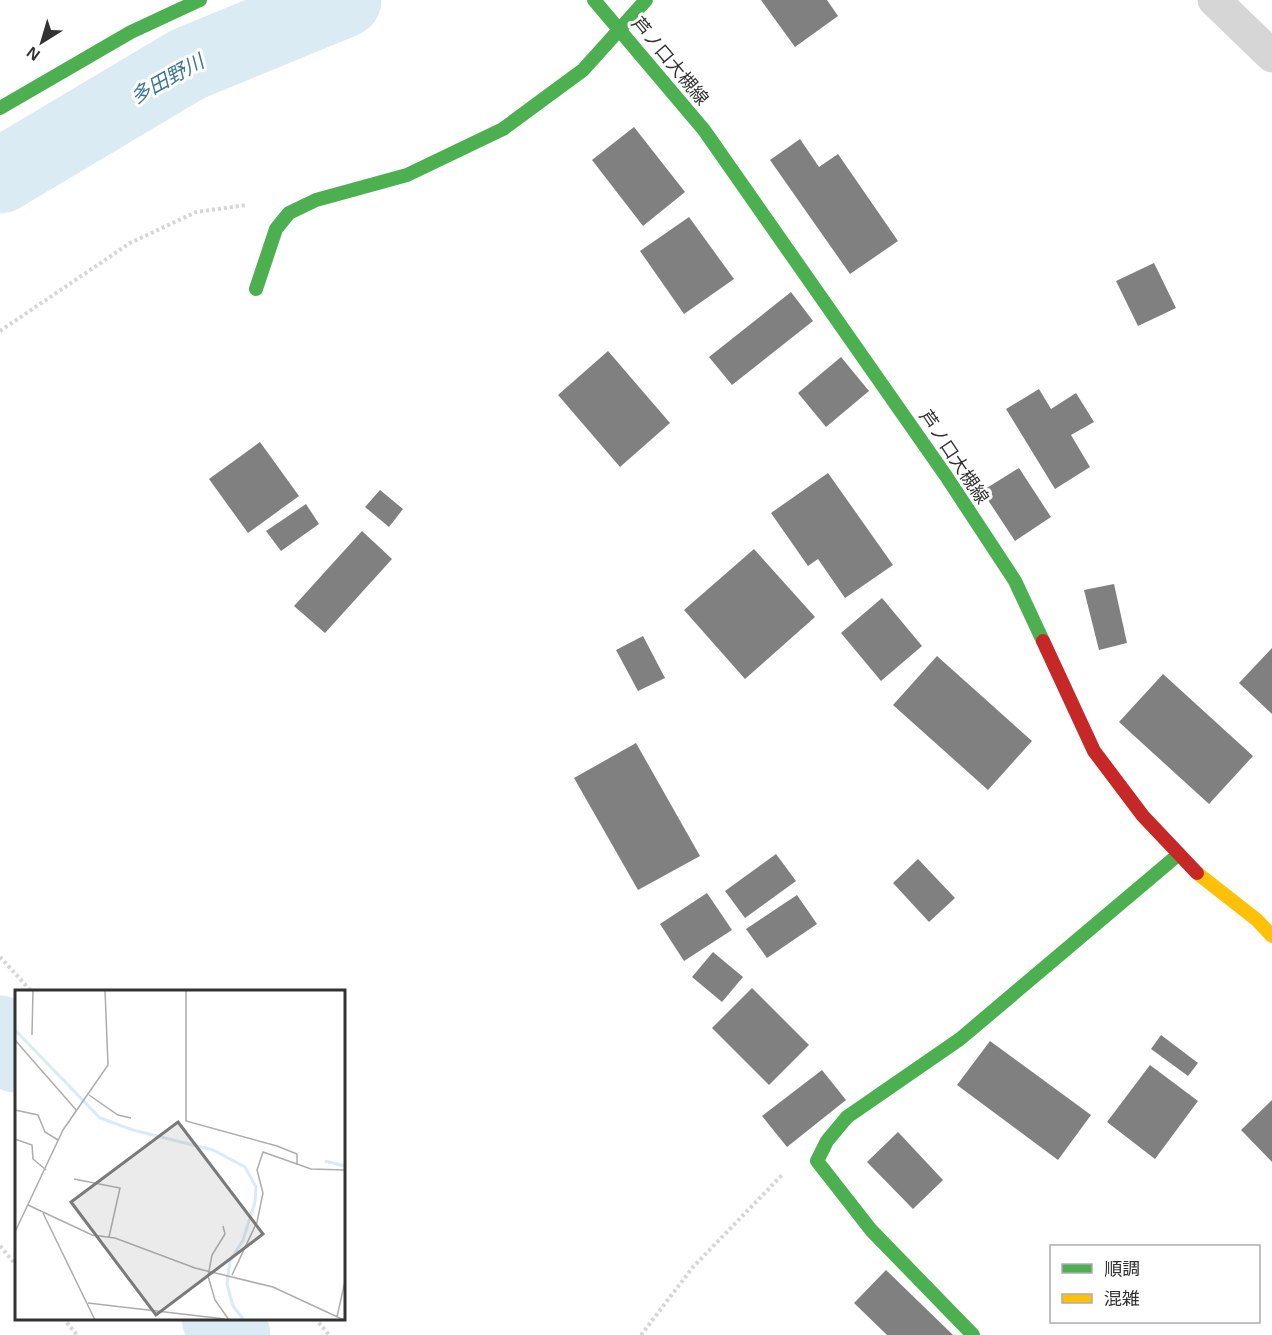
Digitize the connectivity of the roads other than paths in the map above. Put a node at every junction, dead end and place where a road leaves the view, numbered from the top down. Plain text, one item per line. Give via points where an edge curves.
1 (200, 0) edge
2 (594, 0) edge
3 (646, 0) edge
4 (1214, 0) edge
5 (621, 30) junction
6 (1272, 56) edge
7 (0, 108) edge
8 (256, 289) dead end
9 (1179, 854) junction
10 (1272, 936) edge
11 (973, 1335) edge

1 - 7 street via 131,32
2 - 5 street, 芦ノ口大槻線
3 - 5 street
4 - 6 street
5 - 8 street via 583,70 503,129 407,175 316,200 289,213 276,229
5 - 9 street, 芦ノ口大槻線 via 705,130 946,476 1016,581 1094,751 1143,816
9 - 10 street, 芦ノ口大槻線
9 - 11 street via 960,1039 848,1117 827,1141 818,1161 867,1225

